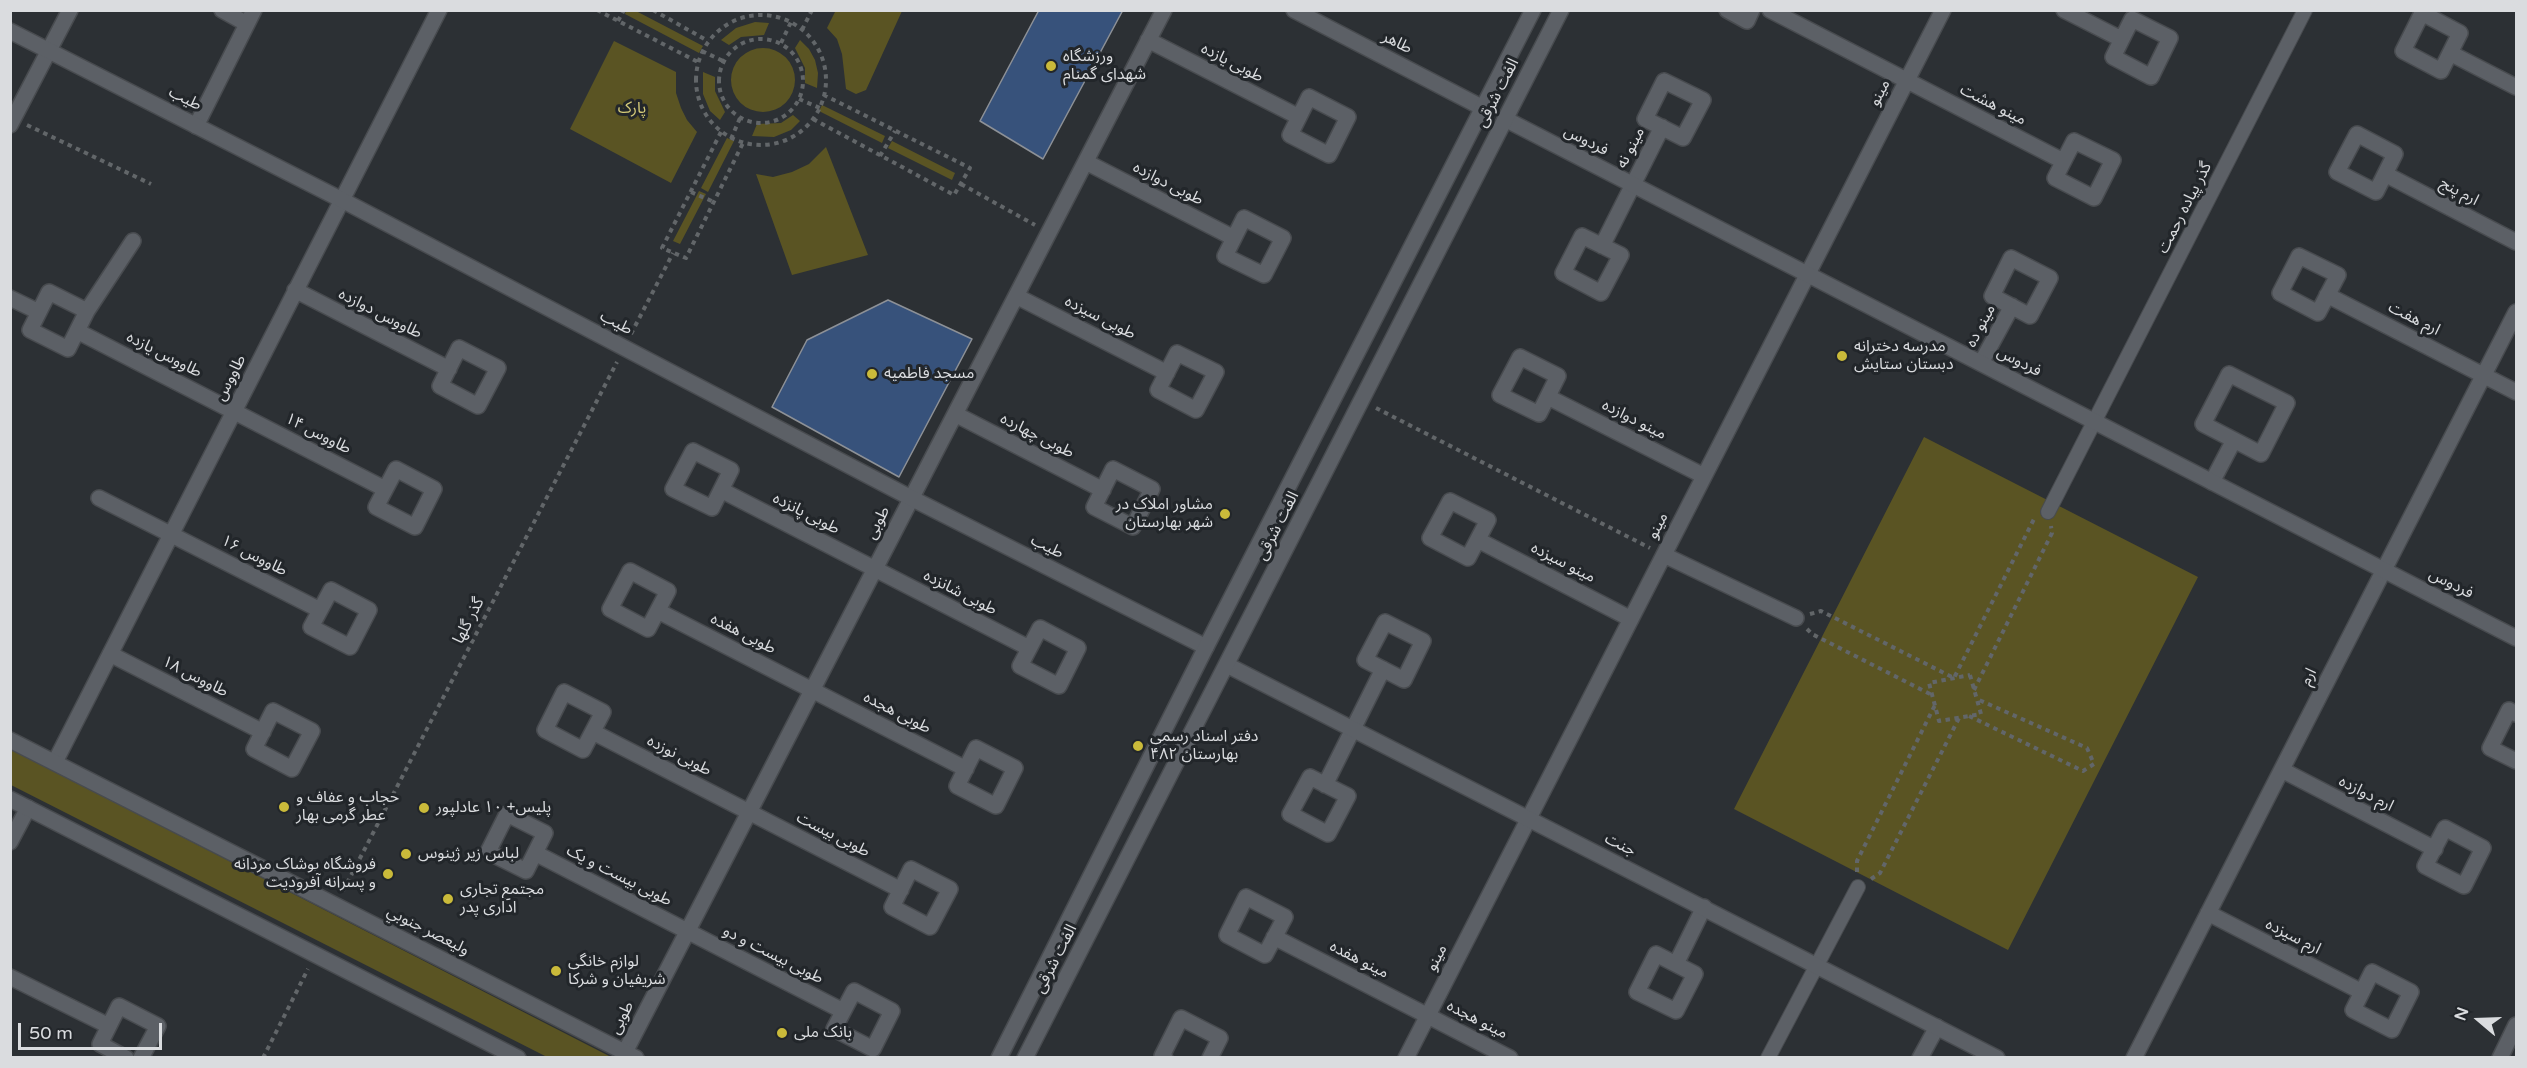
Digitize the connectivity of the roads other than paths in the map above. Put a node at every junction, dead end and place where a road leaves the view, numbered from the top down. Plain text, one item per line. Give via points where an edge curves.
1 (70, 10) edge
2 (222, 10) edge
3 (439, 10) edge
4 (1164, 10) edge
5 (1294, 10) edge
6 (1533, 10) edge
7 (1561, 10) edge
8 (1727, 10) edge
9 (1752, 10) edge
10 (1770, 10) edge
11 (1943, 10) edge
12 (2064, 10) edge
13 (2305, 10) edge
14 (250, 17) edge
15 (10, 31) edge
16 (2121, 39) dead end
17 (1149, 40) junction
18 (49, 50) junction
19 (2450, 53) dead end
20 (1907, 80) junction
21 (2517, 87) edge
22 (1483, 108) junction
23 (1299, 117) dead end
24 (1505, 119) junction
25 (12, 122) edge
26 (196, 126) junction
27 (1662, 128) dead end
28 (2063, 161) dead end
29 (1086, 162) junction
30 (2385, 174) dead end
31 (1633, 184) junction
32 (342, 200) junction
33 (1234, 238) dead end
34 (133, 241) dead end
35 (2517, 242) edge
36 (1602, 246) dead end
37 (1808, 274) junction
38 (295, 290) junction
39 (2327, 295) dead end
40 (1016, 296) junction
41 (10, 298) edge
42 (2012, 306) dead end
43 (87, 311) junction
44 (39, 312) junction
45 (2517, 312) edge
46 (77, 331) junction
47 (1982, 363) junction
48 (449, 369) dead end
49 (1167, 373) dead end
50 (2484, 376) junction
51 (2517, 392) edge
52 (1548, 396) dead end
53 (234, 412) junction
54 (955, 414) junction
55 (2094, 421) junction
56 (2234, 440) junction
57 (1704, 477) junction
58 (2212, 482) junction
59 (385, 489) dead end
60 (721, 490) dead end
61 (1103, 490) dead end
62 (99, 498) dead end
63 (911, 498) junction
64 (2048, 512) road end
65 (171, 534) junction
66 (1478, 540) dead end
67 (1664, 555) junction
68 (875, 569) junction
69 (2385, 570) junction
70 (320, 610) dead end
71 (658, 611) dead end
72 (1796, 618) road end
73 (1631, 619) junction
74 (2517, 638) edge
75 (1206, 647) junction
76 (1029, 648) dead end
77 (110, 654) junction
78 (1227, 664) junction
79 (1383, 669) dead end
80 (812, 690) junction
81 (2517, 714) edge
82 (1353, 728) junction
83 (263, 732) dead end
84 (593, 732) dead end
85 (10, 740) edge
86 (55, 762) junction
87 (2517, 762) edge
88 (966, 769) dead end
89 (2282, 770) junction
90 (1325, 785) dead end
91 (10, 799) edge
92 (28, 808) junction
93 (749, 812) junction
94 (1529, 818) junction
95 (10, 842) edge
96 (2434, 849) dead end
97 (535, 853) dead end
98 (1858, 887) road end
99 (901, 890) dead end
100 (1704, 907) junction
101 (2208, 913) junction
102 (687, 931) junction
103 (1274, 937) dead end
104 (1676, 964) dead end
105 (1816, 965) junction
106 (10, 976) edge
107 (2362, 992) dead end
108 (843, 1011) dead end
109 (1428, 1016) junction
110 (2517, 1025) edge
111 (109, 1026) junction
112 (1937, 1027) junction
113 (630, 1055) edge
114 (126, 1058) edge
115 (141, 1058) edge
116 (518, 1058) edge
117 (999, 1058) edge
118 (1025, 1058) edge
119 (1165, 1058) edge
120 (1209, 1058) edge
121 (1406, 1058) edge
122 (1510, 1058) edge
123 (1768, 1058) edge
124 (1920, 1058) edge
125 (1997, 1058) edge
126 (2134, 1058) edge
127 (2500, 1058) edge

1 - 18 street
2 - 14 street
3 - 32 street, طاووس
4 - 17 street, طوبی
5 - 22 street, طاهر
6 - 22 street, الفت شرقی
7 - 24 street, الفت شرقی
8 - 9 street via 1747,21
10 - 20 street, مینو هشت
11 - 20 street, مینو
12 - 16 street
13 - 55 street, گذر پیاده رحمت
14 - 26 street
15 - 18 street, طیب
17 - 23 street, طوبی یازده
17 - 29 street, طوبی
18 - 25 street
18 - 26 street, طیب
19 - 21 street
20 - 28 street, مینو هشت
20 - 37 street, مینو
22 - 75 street, الفت شرقی
24 - 31 street, فردوس
24 - 78 street, الفت شرقی
26 - 32 street, طیب
27 - 31 street, مینو نه
29 - 33 street, طوبی دوازده
29 - 40 street, طوبی
30 - 35 street, ارم پنج
31 - 36 street, مینو نه
31 - 37 street, فردوس
32 - 38 street, طاووس
32 - 63 street, طیب
34 - 43 street
37 - 47 street, فردوس
37 - 57 street, مینو
38 - 48 street, طاووس دوازده
38 - 53 street, طاووس
39 - 50 street, ارم هفت
40 - 49 street, طوبی سیزده
40 - 54 street, طوبی
41 - 44 street
42 - 47 street, مینو ده
43 - 44 street via 49,292
43 - 46 street
44 - 46 street via 30,330 68,349
45 - 50 street, ارم
46 - 53 street, طاووس یازده
47 - 55 street, فردوس
50 - 51 street, ارم هفت
50 - 69 street, ارم
52 - 57 street, مینو دوازده
53 - 59 street, طاووس ۱۴
53 - 65 street, طاووس
54 - 61 street, طوبی چهارده
54 - 63 street, طوبی
55 - 58 street, فردوس
55 - 64 street, گذر پیاده رحمت
56 - 56 street via 2261,454 2287,403 2229,374 2203,424
56 - 58 street
57 - 67 street, مینو
58 - 69 street, فردوس
60 - 68 street, طوبی پانزده
62 - 65 street, طاووس ۱۶
63 - 68 street, طوبی
63 - 75 street, طیب
65 - 70 street, طاووس ۱۶
65 - 77 street, طاووس
66 - 73 street, مینو سیزده
67 - 72 street
67 - 73 street, مینو
68 - 76 street, طوبی شانزده
68 - 80 street, طوبی
69 - 74 street, فردوس
69 - 89 street, ارم
71 - 80 street, طوبی هفده
73 - 94 street, مینو
75 - 117 street, الفت شرقی
77 - 83 street, طاووس ۱۸
77 - 86 street, طاووس
78 - 82 street, جنت
78 - 118 street, الفت شرقی
79 - 82 street
80 - 88 street, طوبی هجده
80 - 93 street, طوبی
81 - 87 street via 2509,710 2490,748
82 - 90 street
82 - 94 street, جنت
84 - 93 street, طوبی نوزده
85 - 86 street, وليعصر جنوبي
86 - 113 street, وليعصر جنوبي
89 - 96 street, ارم دوازده
89 - 101 street, ارم
91 - 92 street
92 - 95 street
92 - 116 street
93 - 99 street, طوبی بیست
93 - 102 street, طوبی
94 - 100 street, جنت
94 - 109 street, مینو
97 - 102 street, طوبی بیست و یک
98 - 105 street
100 - 104 street
100 - 105 street, جنت
101 - 107 street, ارم سیزده
101 - 126 street, ارم
102 - 108 street, طوبی بیست و دو
102 - 113 street, طوبی
103 - 109 street, مینو هفده
105 - 112 street, جنت
105 - 123 street
106 - 111 street
109 - 121 street, مینو
109 - 122 street, مینو هجده
110 - 127 street
111 - 114 street via 100,1044
111 - 115 street via 119,1006 158,1026
112 - 124 street
112 - 125 street, جنت
119 - 120 street via 1162,1056 1181,1018 1220,1038

